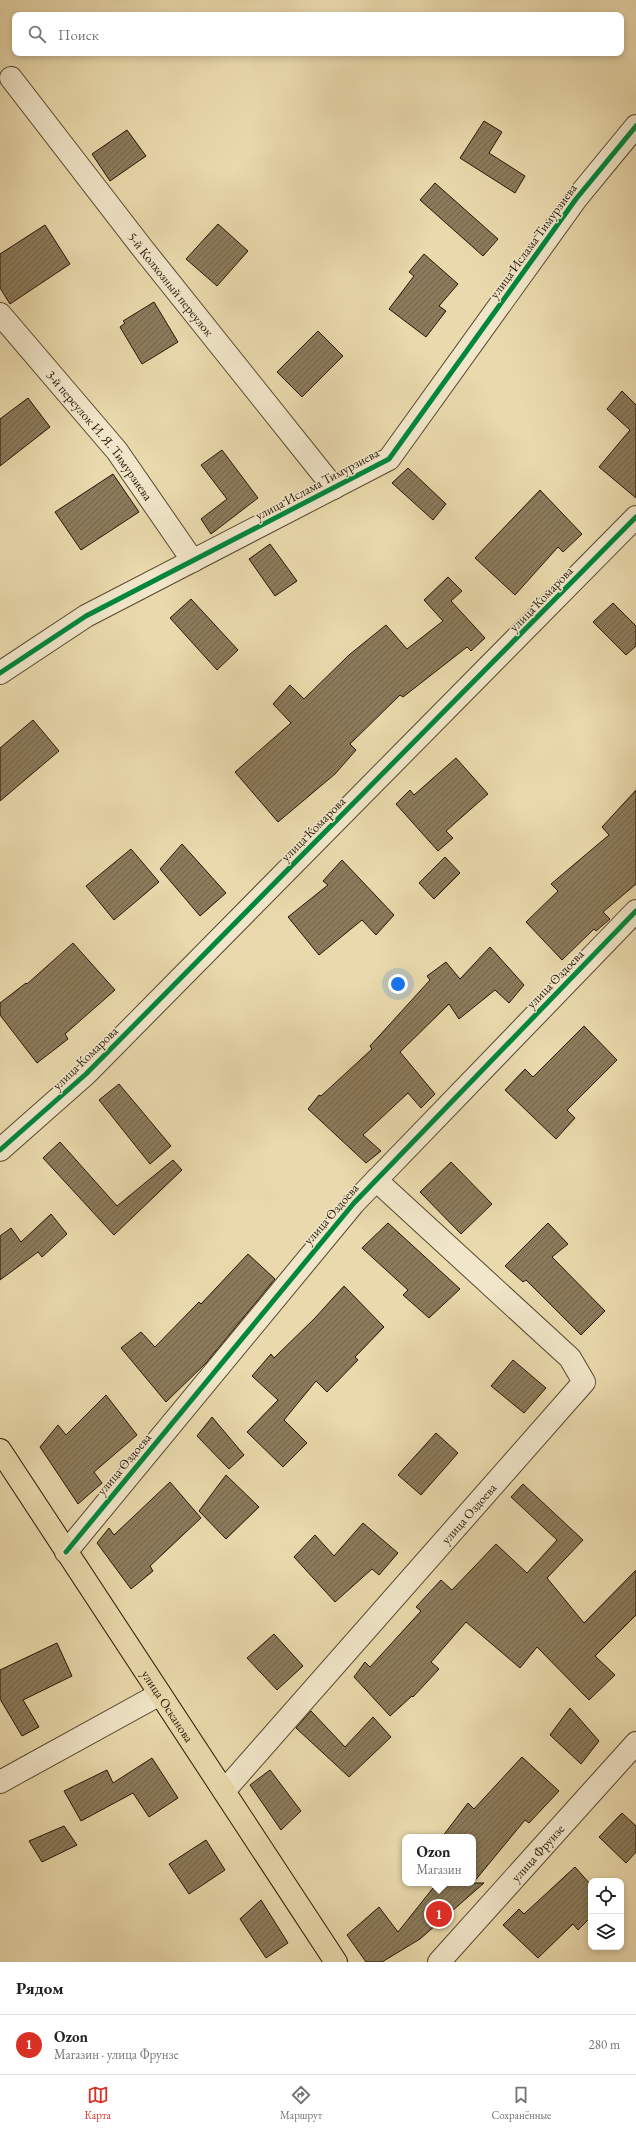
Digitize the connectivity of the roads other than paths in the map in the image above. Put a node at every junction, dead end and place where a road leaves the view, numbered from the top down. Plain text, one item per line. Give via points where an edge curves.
1 (11, 78) dead end
2 (636, 126) edge
3 (0, 314) edge
4 (334, 488) junction
5 (636, 517) edge
6 (193, 561) junction
7 (0, 673) edge
8 (636, 911) edge
9 (0, 1150) edge
10 (376, 1180) junction
11 (0, 1450) edge
12 (66, 1552) junction
13 (160, 1694) junction
14 (636, 1743) edge
15 (0, 1782) edge
16 (224, 1791) junction
17 (336, 1962) edge
18 (439, 1962) edge

1 - 4 street, 5-й Колхозный переулок
2 - 4 street, улица Ислама Тимурзиева via 576,199 389,459
3 - 6 street, 3-й переулок И. Я. Тимурзиева via 117,451
4 - 6 street, улица Ислама Тимурзиева
5 - 9 street, улица Комарова via 86,1074
6 - 7 street, улица Ислама Тимурзиева via 86,616
8 - 10 street, улица Оздоева
10 - 12 street, улица Оздоева via 354,1203
10 - 16 street, улица Оздоева via 570,1358 584,1382
11 - 12 main road, улица Осканова
12 - 13 main road, улица Осканова
13 - 15 street
13 - 16 main road, улица Осканова
14 - 18 street, улица Фрунзе
16 - 17 main road, улица Осканова

